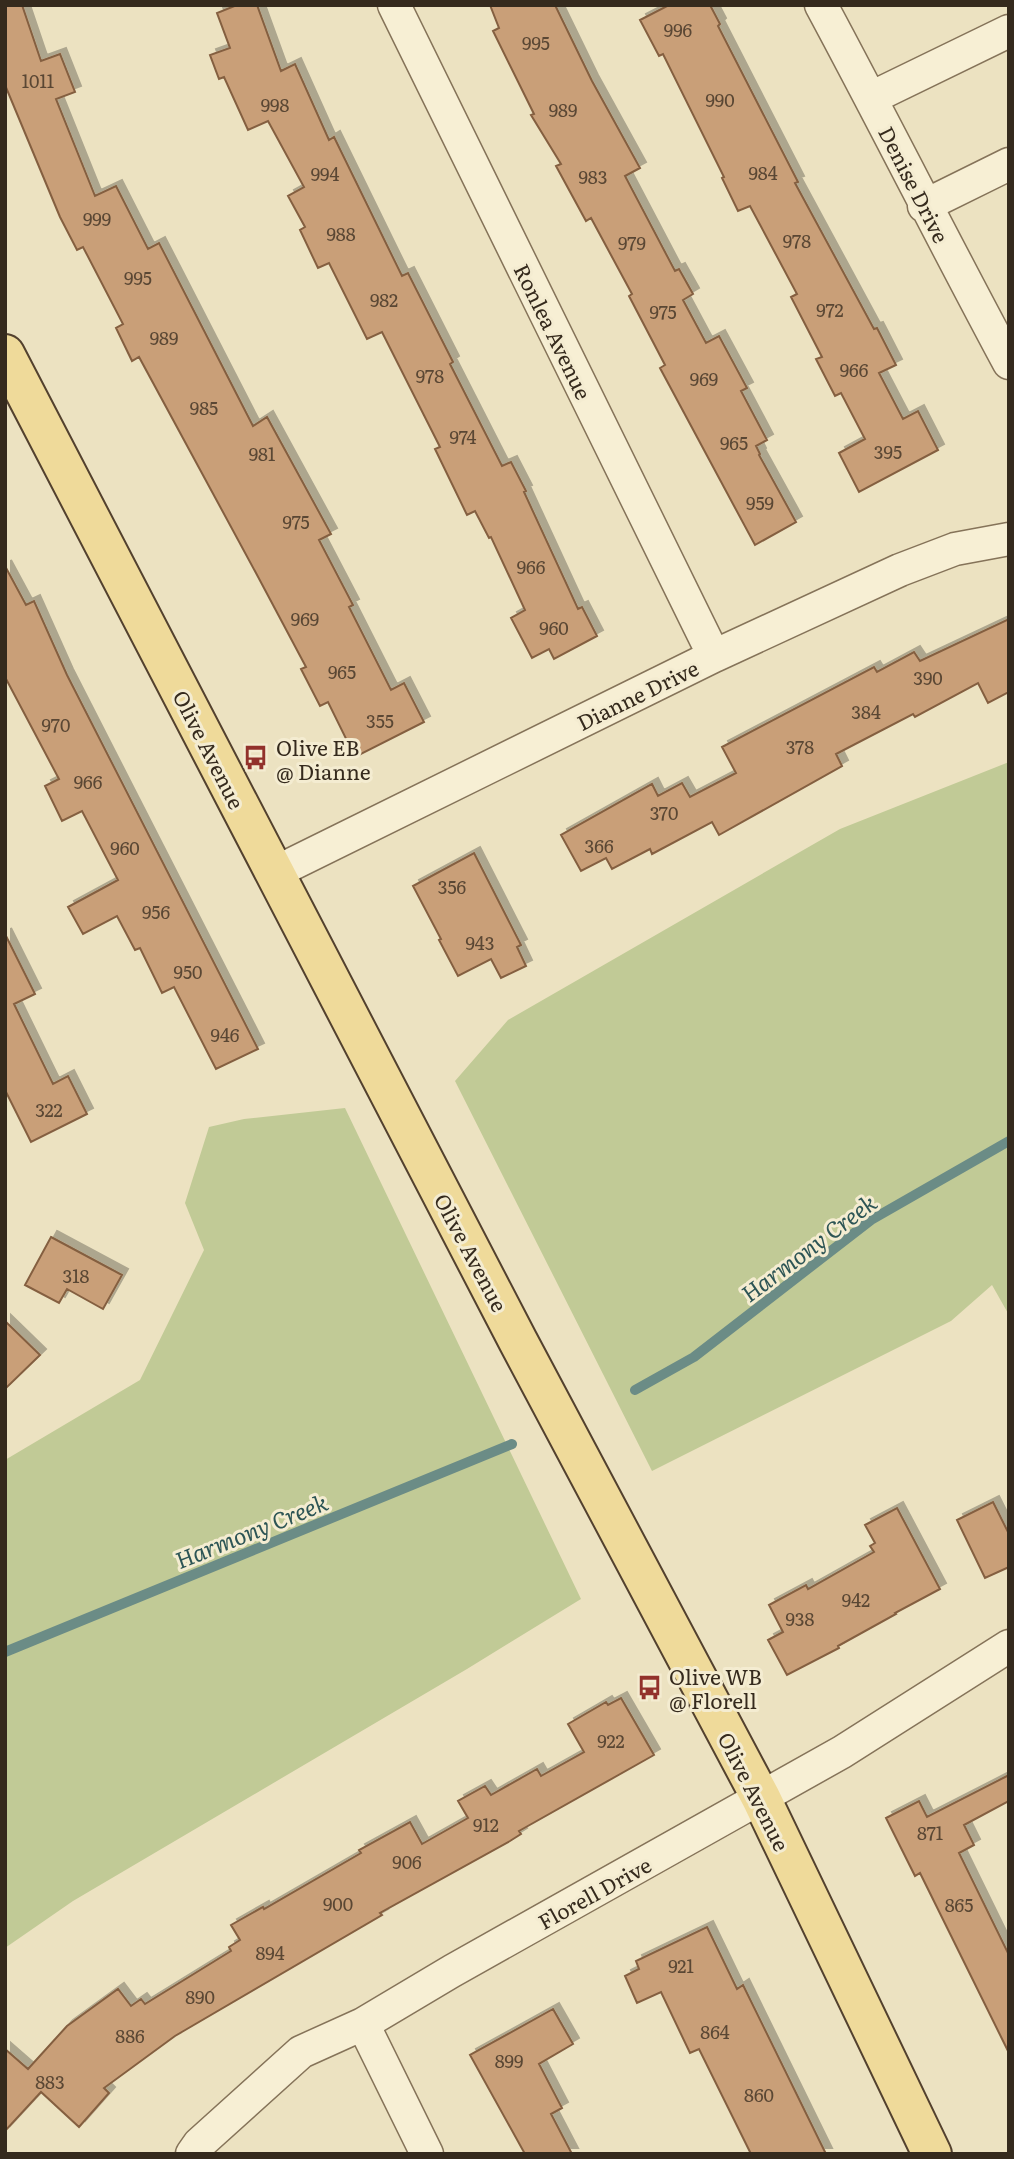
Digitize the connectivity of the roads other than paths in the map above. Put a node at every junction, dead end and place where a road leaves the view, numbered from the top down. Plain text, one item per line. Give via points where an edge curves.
1 (394, 5) edge
2 (821, 5) edge
3 (1009, 31) edge
4 (871, 98) junction
5 (1009, 164) edge
6 (924, 206) junction
7 (5, 354) edge
8 (1009, 363) edge
9 (1009, 539) edge
10 (714, 656) junction
11 (274, 873) junction
12 (1009, 1646) edge
13 (761, 1798) junction
14 (363, 2024) junction
15 (192, 2154) edge
16 (427, 2154) edge
17 (932, 2154) edge

1 - 10 street, Ronlea Avenue
2 - 4 street, Denise Drive
3 - 4 street
4 - 6 street, Denise Drive
5 - 6 street
6 - 8 street, Denise Drive
7 - 11 main road, Olive Avenue
9 - 10 street, Dianne Drive via 956,549 911,566
10 - 11 street, Dianne Drive
11 - 13 main road, Olive Avenue
12 - 13 street, Florell Drive
13 - 14 street, Florell Drive
13 - 17 main road, Olive Avenue
14 - 15 street, Florell Drive via 301,2052
14 - 16 street

